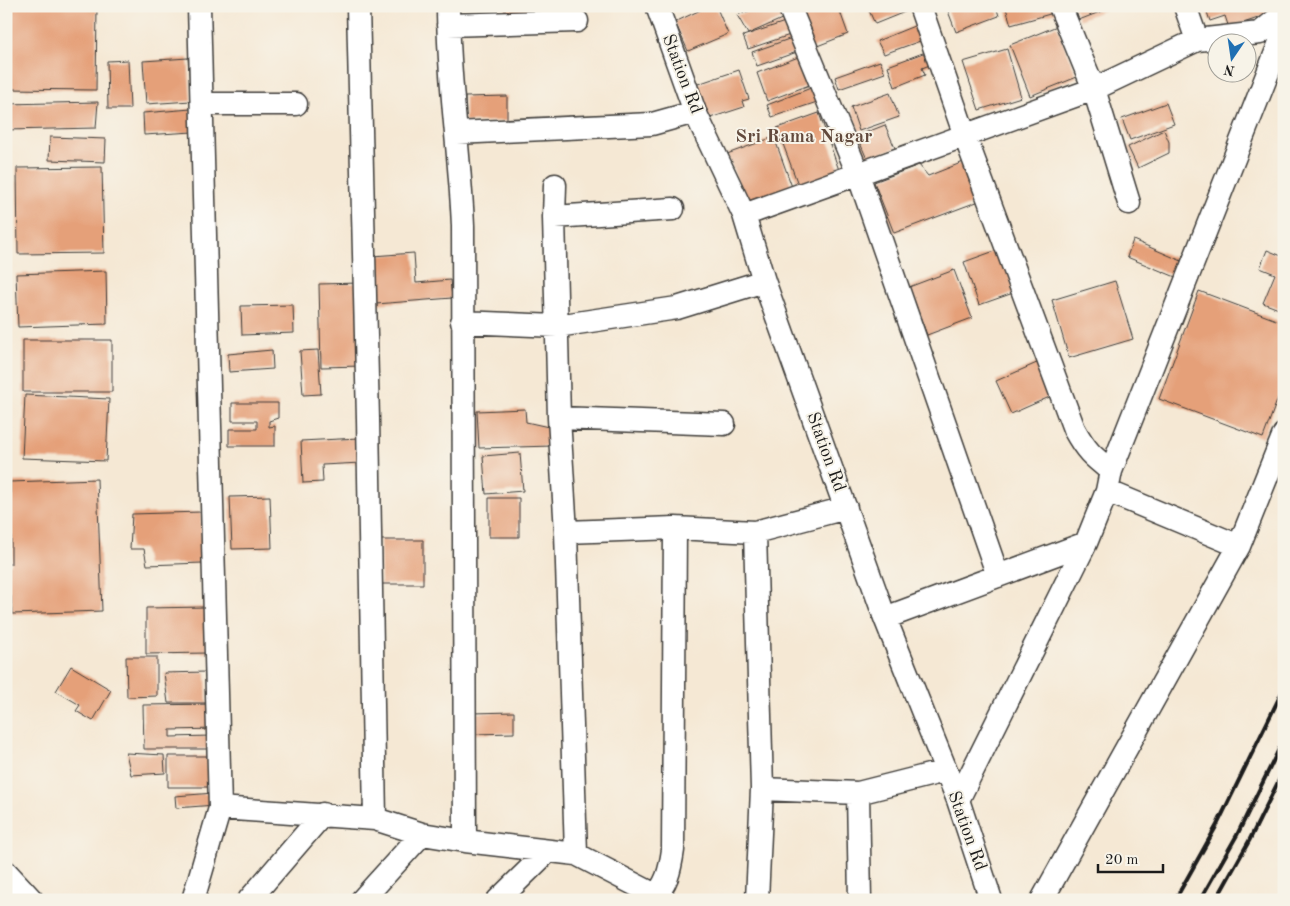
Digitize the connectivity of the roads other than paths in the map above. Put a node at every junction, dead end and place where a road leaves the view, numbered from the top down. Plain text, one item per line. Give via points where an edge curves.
1 (199, 6) edge
2 (358, 6) edge
3 (657, 6) edge
4 (789, 6) edge
5 (920, 6) edge
6 (1060, 6) edge
7 (1185, 6) edge
8 (1284, 12) edge
9 (448, 15) edge
10 (577, 21) dead end
11 (1284, 32) edge
12 (1197, 40) junction
13 (1094, 90) junction
14 (202, 104) junction
15 (296, 104) dead end
16 (695, 112) junction
17 (456, 133) junction
18 (965, 136) junction
19 (858, 174) junction
20 (555, 185) dead end
21 (1129, 203) dead end
22 (674, 209) dead end
23 (744, 215) junction
24 (554, 217) junction
25 (764, 281) junction
26 (462, 322) junction
27 (557, 326) junction
28 (559, 418) junction
29 (724, 424) dead end
30 (1284, 434) edge
31 (1109, 481) junction
32 (846, 508) junction
33 (675, 528) junction
34 (566, 532) junction
35 (755, 532) junction
36 (1086, 543) junction
37 (1238, 546) junction
38 (998, 576) junction
39 (885, 618) junction
40 (945, 771) junction
41 (762, 789) junction
42 (858, 794) junction
43 (958, 800) junction
44 (220, 808) junction
45 (323, 814) junction
46 (375, 819) junction
47 (422, 834) junction
48 (465, 841) junction
49 (548, 851) junction
50 (576, 854) junction
51 (6, 872) edge
52 (658, 898) edge
53 (32, 900) edge
54 (193, 900) edge
55 (249, 900) edge
56 (362, 900) edge
57 (498, 900) edge
58 (757, 900) edge
59 (860, 900) edge
60 (991, 900) edge
61 (1042, 900) edge

1 - 14 street
2 - 46 street
3 - 16 street, Station Rd
4 - 19 street
5 - 18 street
6 - 13 street
7 - 12 street
8 - 12 street via 1260,33
9 - 10 street
9 - 17 street
11 - 31 street
12 - 13 street
13 - 18 street
13 - 21 street
14 - 15 street
14 - 44 street
16 - 17 street via 652,124
16 - 23 street, Station Rd
17 - 26 street via 462,179
18 - 19 street
18 - 31 street via 1074,429
19 - 23 street
19 - 38 street
20 - 24 street
22 - 24 street
23 - 25 street, Station Rd
24 - 27 street
25 - 27 street via 677,308
25 - 32 street, Station Rd
26 - 27 street
26 - 48 street
27 - 28 street
28 - 29 street
28 - 34 street
30 - 37 street
31 - 36 street
31 - 37 street
32 - 35 street
32 - 39 street, Station Rd
33 - 34 street
33 - 35 street
33 - 52 street via 673,850 669,875
34 - 50 street
35 - 41 street
36 - 38 street
36 - 43 street
37 - 61 street
38 - 39 street
39 - 40 street, Station Rd
40 - 42 street
40 - 43 street, Station Rd
41 - 42 street
41 - 58 street
42 - 59 street
43 - 60 street, Station Rd
44 - 45 street
44 - 54 street
45 - 46 street
45 - 55 street
46 - 47 street
47 - 48 street
47 - 56 street
48 - 49 street
49 - 50 street
49 - 57 street
50 - 52 street
51 - 53 street

